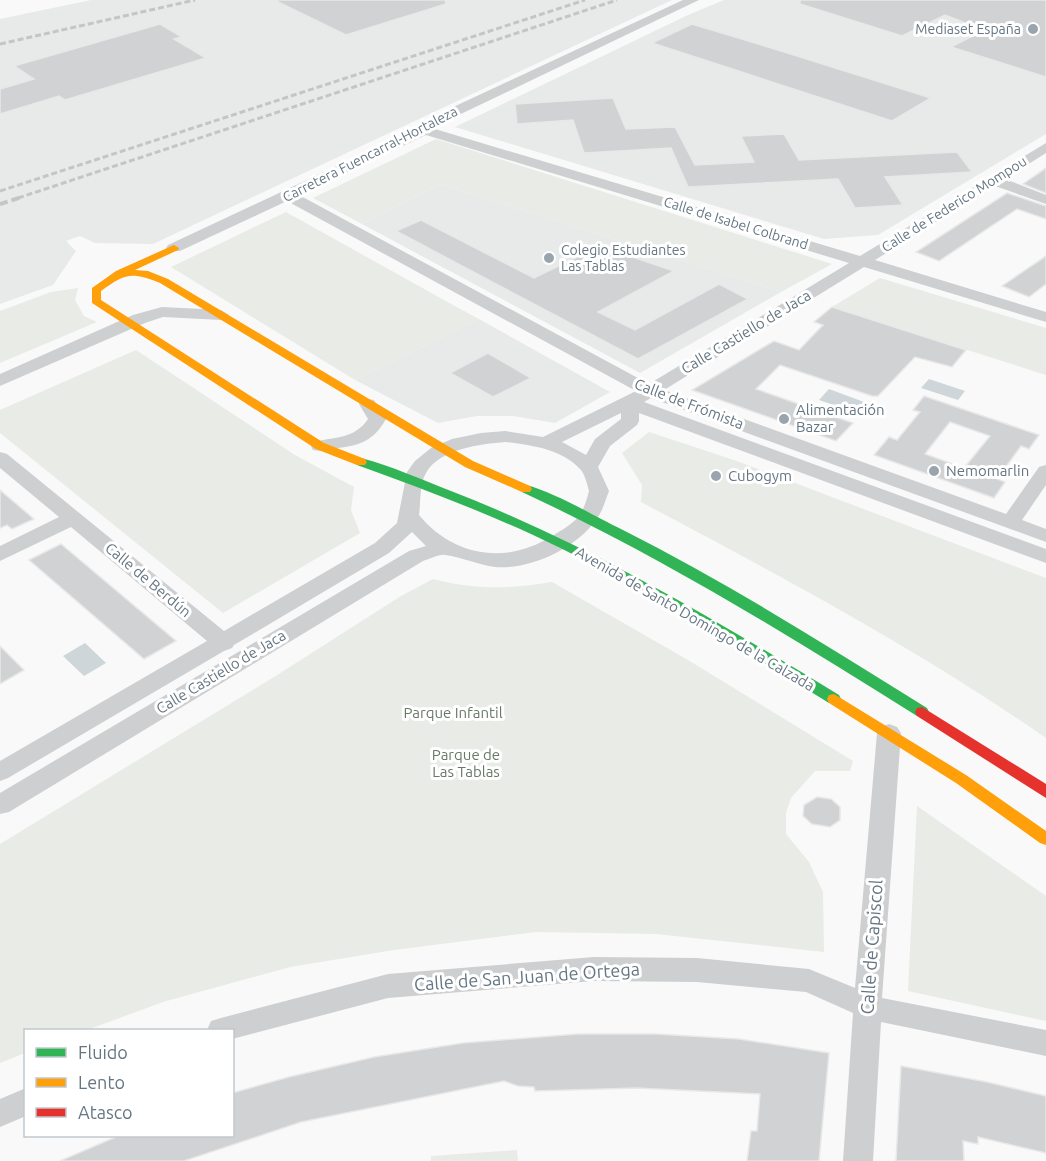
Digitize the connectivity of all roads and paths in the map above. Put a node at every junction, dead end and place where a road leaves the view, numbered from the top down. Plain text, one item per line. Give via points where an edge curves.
1 (693, 0) edge
2 (425, 130) junction
3 (1046, 147) edge
4 (993, 180) junction
5 (288, 195) junction
6 (1046, 200) edge
7 (174, 248) junction
8 (862, 261) junction
9 (120, 273) junction
10 (164, 281) junction
11 (221, 315) junction
12 (1046, 317) edge
13 (130, 324) junction
14 (0, 381) edge
15 (649, 391) junction
16 (630, 403) junction
17 (368, 404) junction
18 (545, 443) junction
19 (320, 446) junction
20 (444, 449) junction
21 (0, 458) edge
22 (589, 467) junction
23 (1046, 471) edge
24 (414, 480) junction
25 (409, 516) junction
26 (589, 517) junction
27 (73, 518) junction
28 (1010, 523) junction
29 (1046, 536) edge
30 (559, 542) junction
31 (446, 547) junction
32 (0, 554) edge
33 (1046, 556) edge
34 (224, 642) junction
35 (889, 733) junction
36 (0, 772) edge
37 (1046, 792) edge
38 (0, 805) edge
39 (1046, 839) edge
40 (868, 1007) junction
41 (225, 1029) edge
42 (1046, 1043) edge
43 (24, 1102) edge
44 (0, 1113) edge
45 (858, 1161) edge

1 - 2 street, Carretera Fuencarral-Hortaleza via 439,119
2 - 5 street, Carretera Fuencarral-Hortaleza
2 - 8 street, Calle de Isabel Colbrand
3 - 4 street, Calle de Federico Mompou
4 - 6 street
4 - 8 street, Calle de Federico Mompou
5 - 7 street, Carretera Fuencarral-Hortaleza
5 - 15 street, Calle de Frómista
7 - 9 street, Carretera Fuencarral-Hortaleza
7 - 10 street via 158,266
8 - 12 street, Calle de Isabel Colbrand
8 - 15 street, Calle Castiello de Jaca
9 - 10 street via 144,273
9 - 13 street, Carretera Fuencarral-Hortaleza via 96,290 96,301
10 - 11 street
11 - 13 street via 162,312
11 - 17 street
13 - 14 street
13 - 19 street, Avenida de Santo Domingo de la Calzada
15 - 16 street, Calle Castiello de Jaca
15 - 28 street, Calle de Frómista
16 - 18 street, Calle Castiello de Jaca via 609,409
16 - 22 street via 630,421 602,443
16 - 33 street, Calle de Frómista
17 - 19 street via 377,419 371,431 352,443
17 - 20 street
18 - 20 street via 491,437
18 - 22 street via 570,453
19 - 24 street, Avenida de Santo Domingo de la Calzada
20 - 24 street via 421,466
20 - 26 street
21 - 27 street, Calle de Berdún
22 - 26 street via 599,491
23 - 28 street
24 - 25 street, Calle Castiello de Jaca
24 - 30 street, Avenida de Santo Domingo de la Calzada
25 - 31 street via 431,540
25 - 34 street, Calle Castiello de Jaca via 403,530 382,548
26 - 30 street via 576,532
26 - 37 street via 813,644
27 - 32 street
27 - 34 street, Calle de Berdún
28 - 29 street, Calle de Frómista
30 - 31 street via 516,560 479,558
30 - 35 street, Avenida de Santo Domingo de la Calzada via 783,666
31 - 38 street, Calle Castiello de Jaca via 416,556
34 - 36 street, Calle Castiello de Jaca
35 - 39 street, Avenida de Santo Domingo de la Calzada
35 - 40 street, Calle de Capiscol
40 - 41 street, Calle de San Juan de Ortega via 809,981 697,970 594,969 388,986
40 - 42 street, Calle de San Juan de Ortega
40 - 45 street, Calle de Capiscol
43 - 44 street

